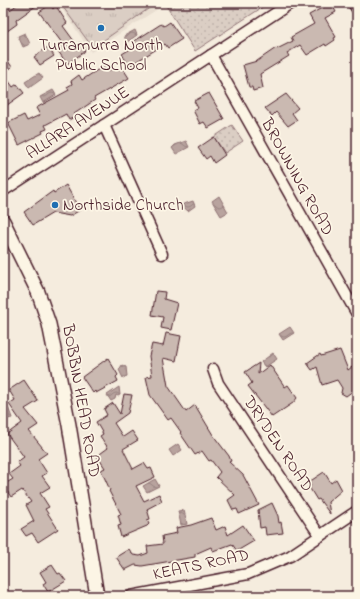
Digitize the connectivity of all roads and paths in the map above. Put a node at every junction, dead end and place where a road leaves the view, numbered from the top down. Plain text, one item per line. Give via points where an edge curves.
1 (291, 3) edge
2 (353, 3) edge
3 (357, 9) edge
4 (211, 55) junction
5 (104, 125) junction
6 (3, 191) edge
7 (3, 221) edge
8 (162, 254) dead end
9 (357, 314) edge
10 (213, 369) dead end
11 (357, 511) edge
12 (320, 536) junction
13 (97, 596) edge
14 (131, 596) edge

1 - 4 street, ALLARA AVENUE
2 - 3 street
4 - 5 street, ALLARA AVENUE
4 - 9 street, BROWNING ROAD
5 - 6 street, ALLARA AVENUE
5 - 8 street
7 - 13 main road, BOBBIN HEAD ROAD via 38,292 49,324 64,396
10 - 12 street, DRYDEN ROAD via 218,383
11 - 12 street, KEATS ROAD
12 - 14 street, KEATS ROAD via 290,556 248,574

